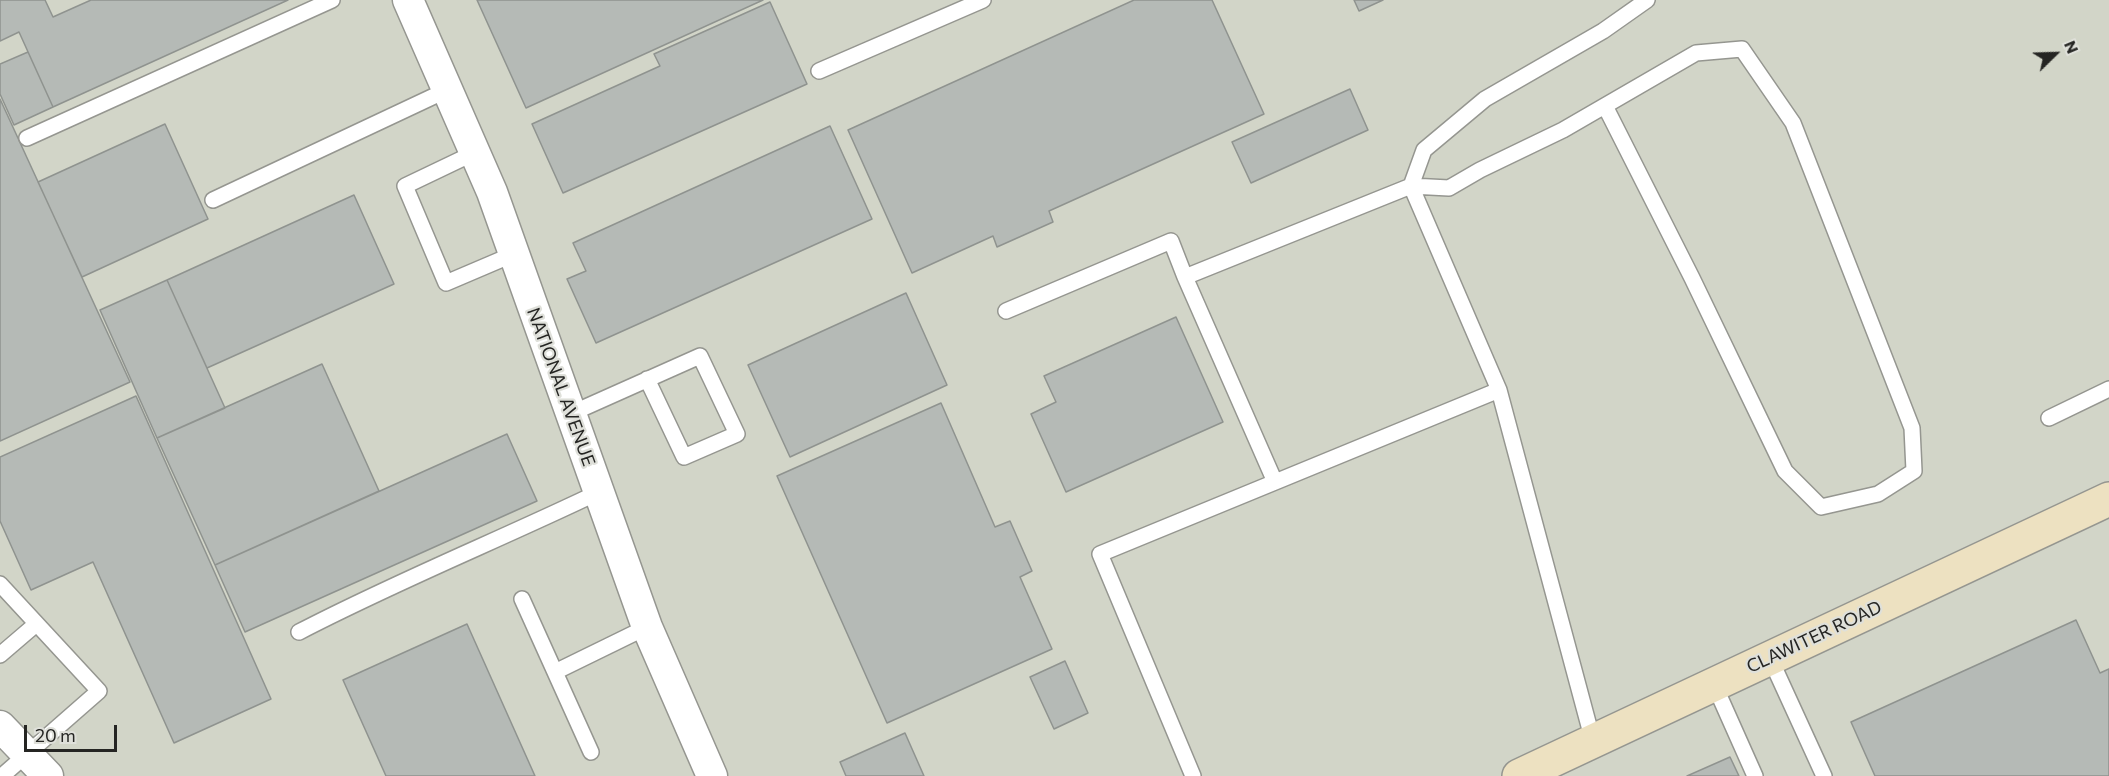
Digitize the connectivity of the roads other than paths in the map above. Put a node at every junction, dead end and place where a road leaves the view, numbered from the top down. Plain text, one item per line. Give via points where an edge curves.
1 (332, 0) edge
2 (408, 0) edge
3 (984, 0) edge
4 (1647, 0) edge
5 (819, 71) dead end
6 (447, 90) junction
7 (1605, 106) junction
8 (27, 138) dead end
9 (474, 153) junction
10 (1412, 186) junction
11 (213, 200) dead end
12 (514, 254) junction
13 (1185, 277) junction
14 (1006, 311) dead end
15 (647, 380) junction
16 (2109, 389) edge
17 (1499, 390) junction
18 (570, 414) junction
19 (2049, 417) dead end
20 (1275, 482) junction
21 (599, 492) junction
22 (2109, 499) edge
23 (0, 584) edge
24 (522, 599) dead end
25 (35, 625) junction
26 (647, 627) junction
27 (299, 632) dead end
28 (0, 655) edge
29 (1770, 658) junction
30 (555, 672) junction
31 (1714, 684) junction
32 (0, 726) edge
33 (1593, 741) junction
34 (591, 752) dead end
35 (27, 754) junction
36 (1525, 775) edge
37 (2, 776) edge
38 (48, 776) edge
39 (712, 776) edge
40 (1193, 776) edge
41 (1755, 776) edge
42 (1824, 776) edge

1 - 8 lane
2 - 6 street, NATIONAL AVENUE
3 - 5 lane
4 - 10 lane via 1603,31 1485,99 1424,150
6 - 9 street, NATIONAL AVENUE
6 - 11 lane
7 - 7 lane via 1696,53 1742,49 1793,123 1912,428 1914,471 1878,494 1821,507 1785,471
7 - 10 lane via 1449,188
9 - 12 street, NATIONAL AVENUE
9 - 12 lane via 405,186 446,283
10 - 13 lane
10 - 17 lane
12 - 18 street, NATIONAL AVENUE
13 - 14 lane via 1171,241
13 - 20 lane
15 - 15 lane via 700,356 737,434 684,457
15 - 18 lane
16 - 19 lane
17 - 20 lane
17 - 33 lane
18 - 21 street, NATIONAL AVENUE
20 - 40 lane via 1100,554
21 - 26 street, NATIONAL AVENUE
21 - 27 lane
22 - 29 main road, CLAWITER ROAD
23 - 25 lane
24 - 30 lane
25 - 28 lane
25 - 35 lane via 99,692
26 - 30 lane
26 - 39 street, NATIONAL AVENUE
29 - 31 main road, CLAWITER ROAD
29 - 42 lane
30 - 34 lane
31 - 33 main road, CLAWITER ROAD
31 - 41 lane
32 - 35 street
33 - 36 main road, CLAWITER ROAD
35 - 37 lane
35 - 38 street

